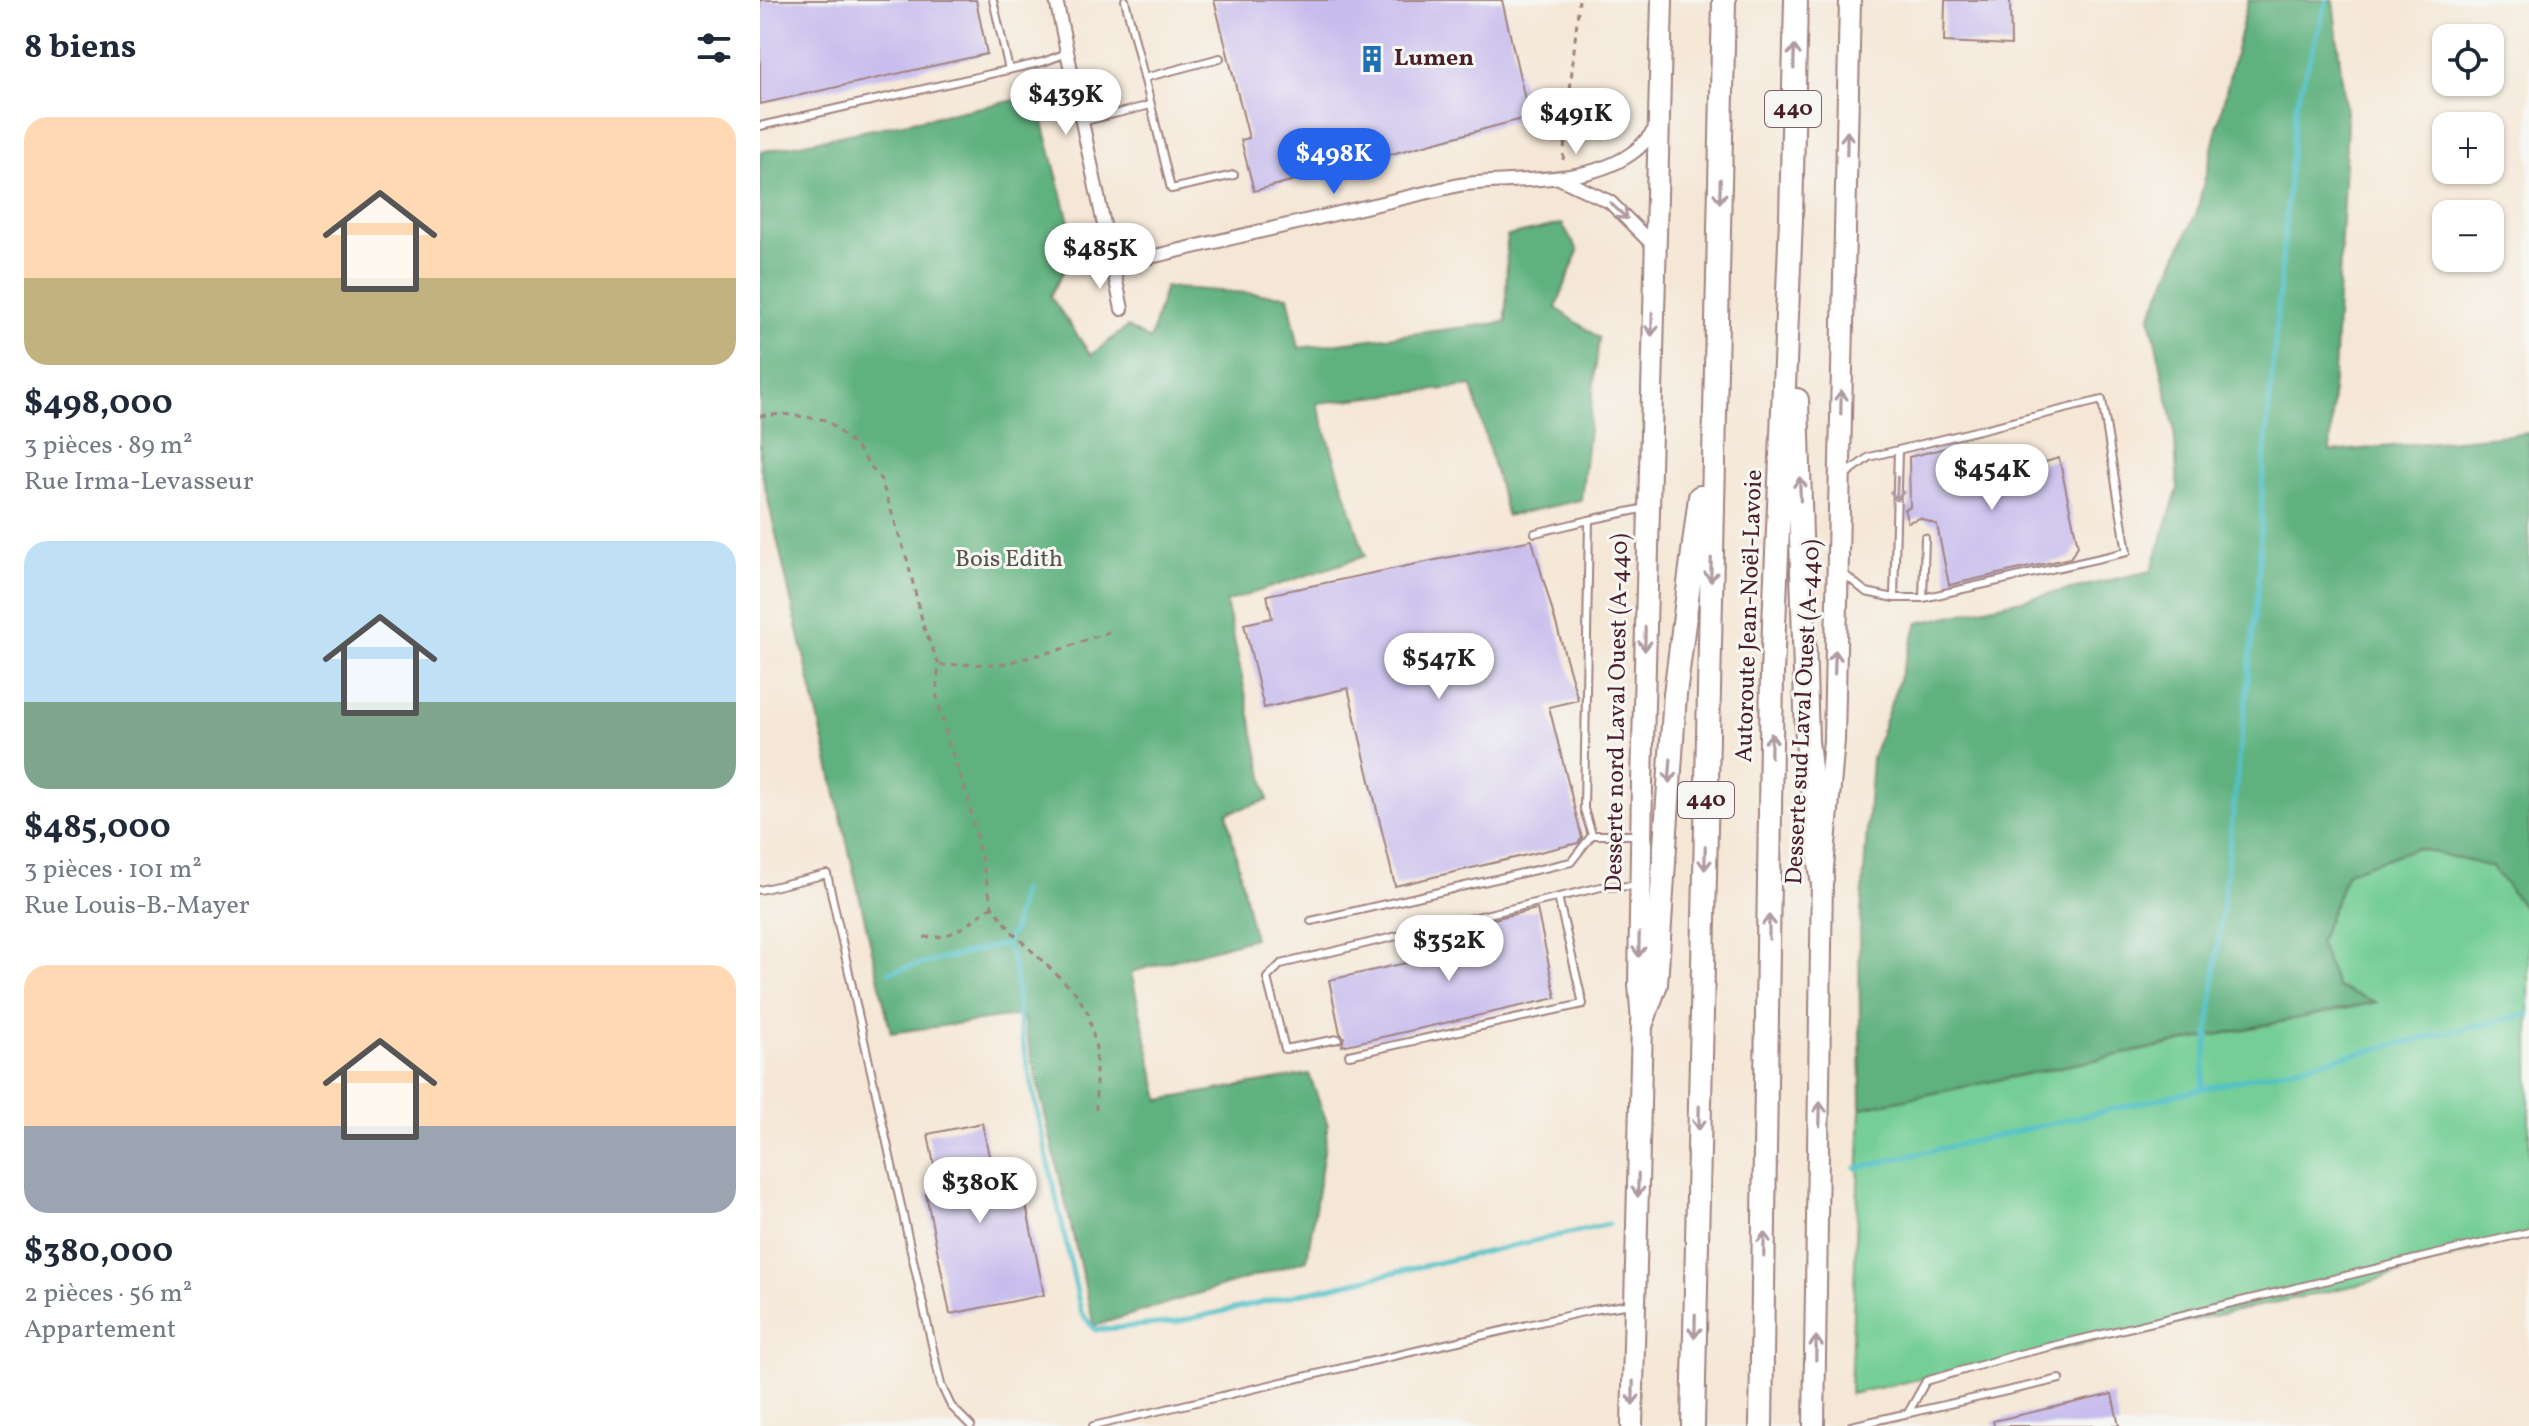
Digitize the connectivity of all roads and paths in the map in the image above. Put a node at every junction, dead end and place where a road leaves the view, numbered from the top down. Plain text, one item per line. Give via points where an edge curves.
1 (993, 0) edge
2 (1056, 0) edge
3 (1125, 0) edge
4 (1579, 0) edge
5 (1662, 0) edge
6 (1724, 0) edge
7 (1796, 0) edge
8 (1850, 0) edge
9 (1067, 53) junction
10 (1220, 58) dead end
11 (1009, 70) junction
12 (1144, 78) junction
13 (1151, 105) junction
14 (1081, 122) junction
15 (760, 126) edge
16 (1657, 127) junction
17 (1563, 160) dead end
18 (1234, 175) dead end
19 (1561, 179) junction
20 (1791, 219) junction
21 (1654, 246) junction
22 (1112, 266) junction
23 (1122, 309) dead end
24 (1715, 380) junction
25 (760, 416) edge
26 (1898, 450) junction
27 (1840, 480) junction
28 (1648, 508) junction
29 (1589, 520) junction
30 (1535, 533) dead end
31 (1925, 538) dead end
32 (1838, 566) junction
33 (1894, 598) junction
34 (1923, 598) junction
35 (1111, 631) dead end
36 (939, 665) junction
37 (1592, 835) junction
38 (1641, 835) junction
39 (1822, 879) junction
40 (1640, 887) junction
41 (760, 890) edge
42 (1558, 897) junction
43 (992, 906) junction
44 (1311, 921) dead end
45 (924, 937) dead end
46 (1642, 1023) junction
47 (1338, 1039) dead end
48 (1349, 1055) dead end
49 (1096, 1115) dead end
50 (2529, 1232) edge
51 (1635, 1304) junction
52 (2060, 1379) dead end
53 (1908, 1413) junction
54 (971, 1426) edge
55 (1093, 1426) edge
56 (1632, 1426) edge
57 (1691, 1426) edge
58 (1761, 1426) edge
59 (1814, 1426) edge
60 (1851, 1426) edge

1 - 11 lane
2 - 9 street
3 - 12 lane
4 - 17 path
5 - 16 main road, Desserte nord Laval Ouest (A-440)
6 -> 24 highway, Autoroute Jean-Noël-Lavoie / 440
20 -> 7 highway, Autoroute Jean-Noël-Lavoie / 440
27 -> 8 main road, Desserte sud Laval Ouest (A-440)
9 - 11 lane
9 - 14 street
10 - 12 lane
11 - 15 lane
12 - 13 lane
13 - 14 lane
13 - 18 lane via 1171,189
14 - 22 street
16 - 19 street via 1616,162
16 - 21 main road, Desserte nord Laval Ouest (A-440)
19 -> 21 street via 1610,202
19 - 22 street via 1459,185
39 -> 20 highway via 1807,741
58 -> 20 highway, Autoroute Jean-Noël-Lavoie / 440 via 1772,673
21 -> 28 main road, Desserte nord Laval Ouest (A-440)
22 - 23 street
24 -> 46 highway via 1675,694 1656,984
24 -> 57 highway, Autoroute Jean-Noël-Lavoie / 440
25 - 36 path via 827,420 881,480
26 - 27 lane via 1861,461
26 -> 33 lane
26 - 34 lane via 2102,400 2127,552
27 - 32 main road, Desserte sud Laval Ouest (A-440)
28 - 29 lane
28 -> 38 main road, Desserte nord Laval Ouest (A-440)
29 - 30 lane
29 - 37 lane via 1584,809
31 - 34 lane
32 - 33 lane via 1866,592
39 -> 32 main road, Desserte sud Laval Ouest (A-440) via 1834,740
33 - 34 lane
35 - 36 path via 1001,664
36 - 43 path via 936,693
37 - 38 lane
37 - 44 lane via 1571,862
38 - 40 main road, Desserte nord Laval Ouest (A-440)
59 -> 39 main road, Desserte sud Laval Ouest (A-440)
40 - 42 lane via 1612,886
40 -> 46 main road, Desserte nord Laval Ouest (A-440)
41 - 54 lane via 827,874 938,1373 951,1406
42 - 47 lane via 1281,964 1267,978 1285,1049
42 - 48 lane via 1583,1004
43 - 45 path via 951,935
43 - 49 path via 1075,992 1088,1013 1096,1048
46 -> 51 main road, Desserte nord Laval Ouest (A-440)
50 - 53 lane via 2015,1355 1926,1381
51 - 55 lane
51 -> 56 main road, Desserte nord Laval Ouest (A-440)
52 - 53 lane
53 - 60 lane

